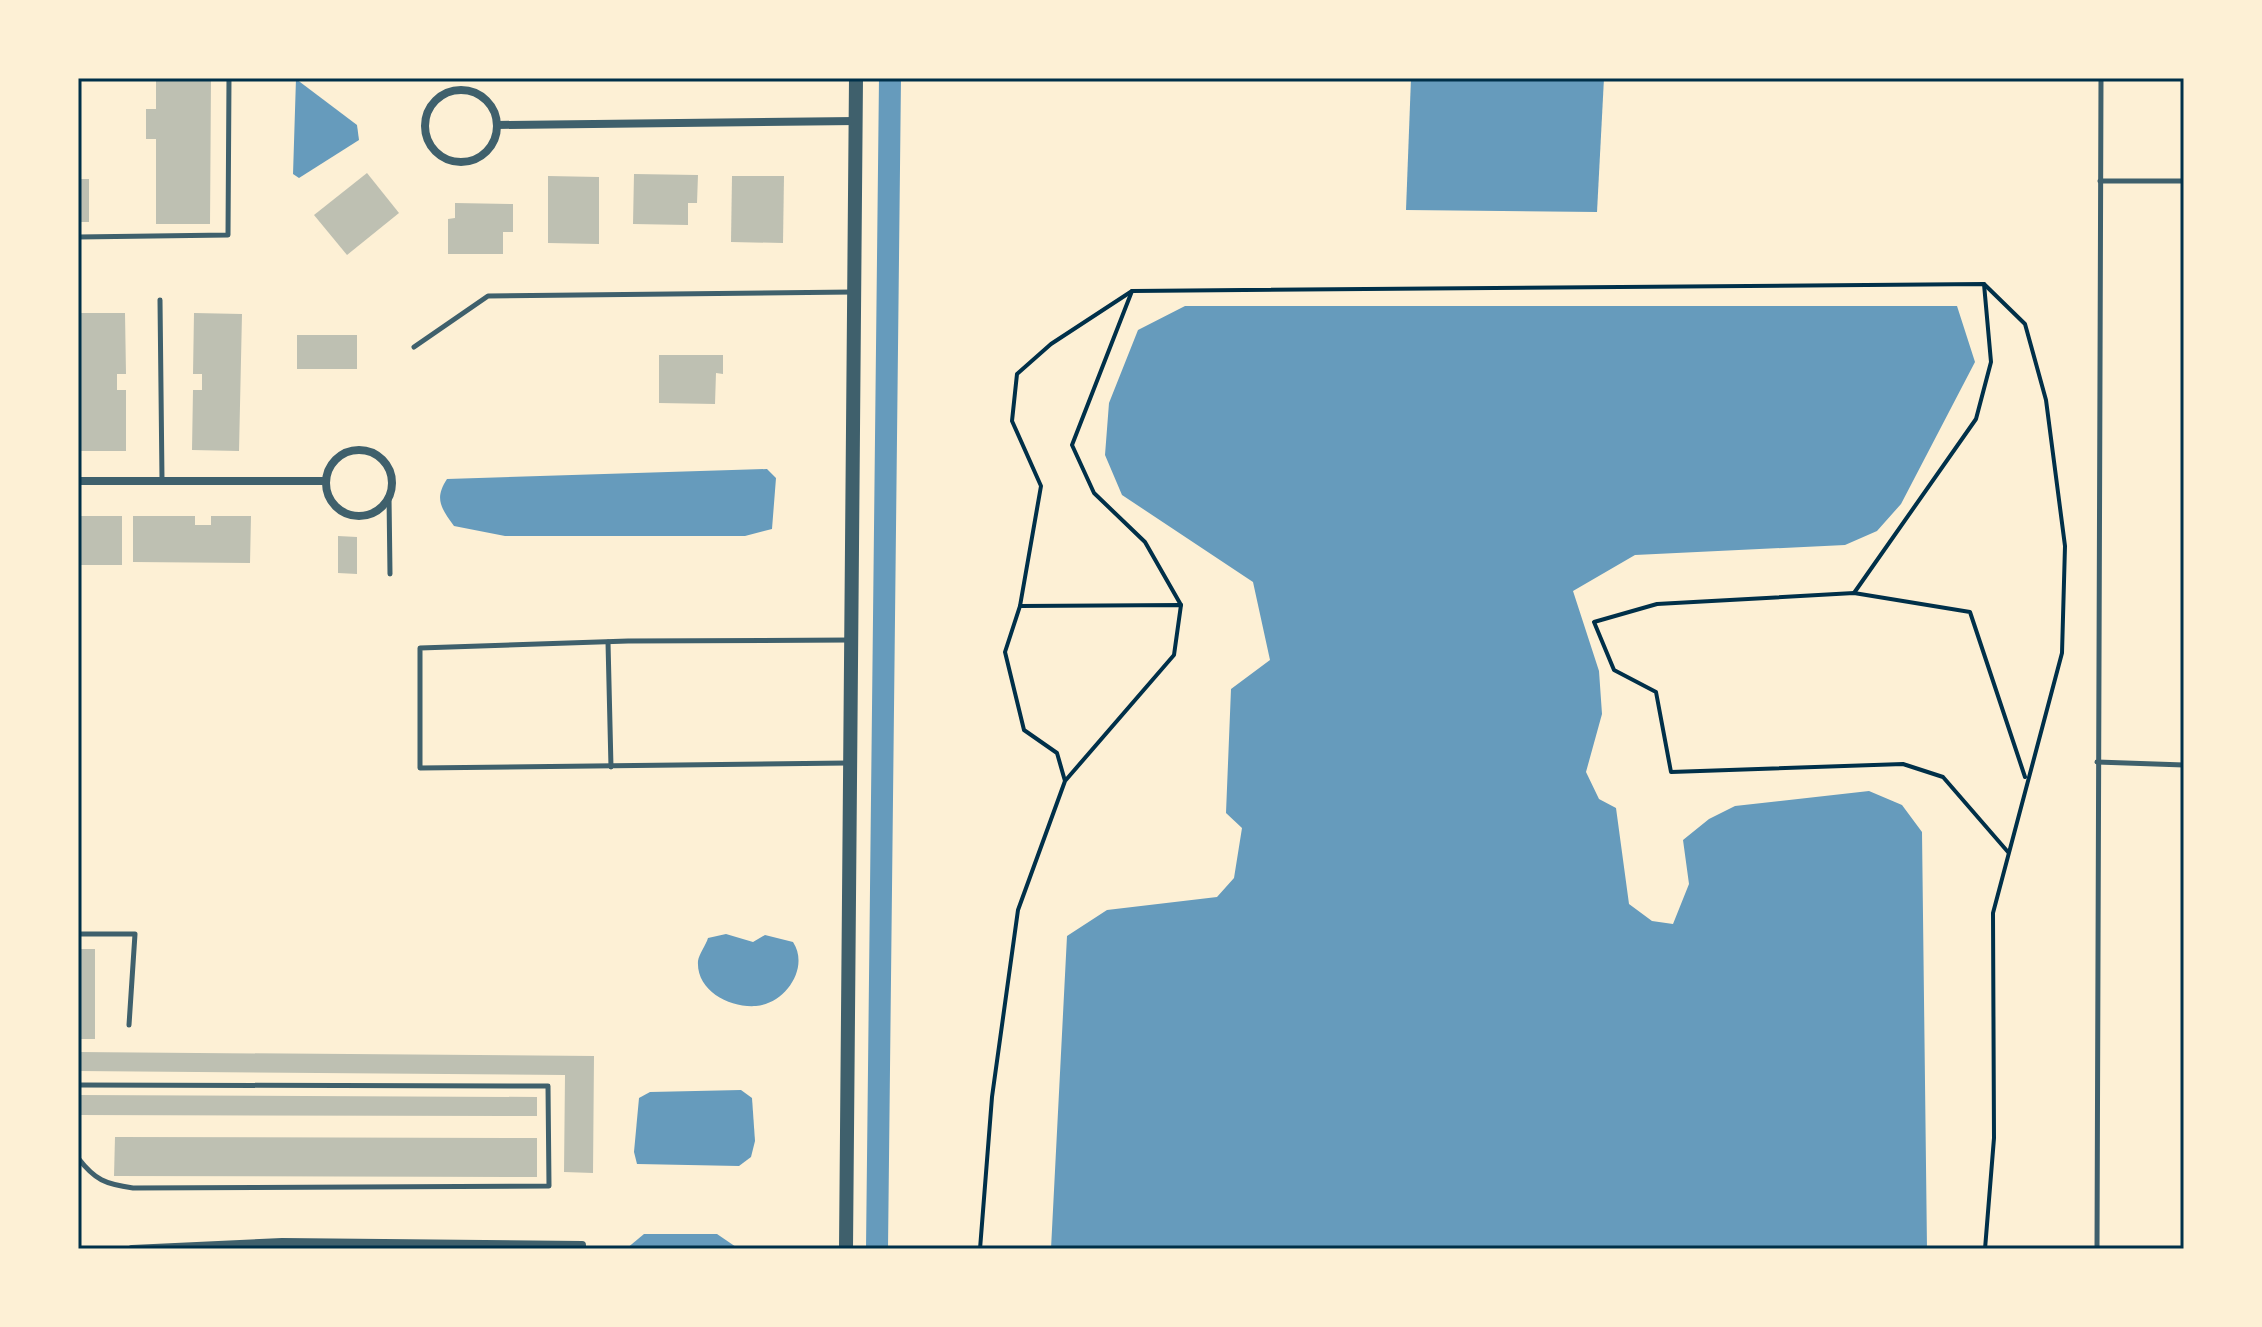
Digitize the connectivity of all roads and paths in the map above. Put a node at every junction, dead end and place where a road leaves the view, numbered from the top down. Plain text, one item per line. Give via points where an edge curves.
1 (229, 78) edge
2 (856, 78) edge
3 (2101, 78) edge
4 (856, 121) junction
5 (497, 125) junction
6 (2100, 181) junction
7 (2184, 181) edge
8 (78, 237) edge
9 (1984, 284) junction
10 (1132, 291) junction
11 (854, 292) junction
12 (160, 300) dead end
13 (414, 347) dead end
14 (162, 480) junction
15 (78, 481) edge
16 (326, 481) junction
17 (389, 496) junction
18 (390, 574) dead end
19 (1854, 593) junction
20 (1181, 605) junction
21 (1020, 606) junction
22 (851, 640) junction
23 (608, 642) junction
24 (2097, 762) junction
25 (850, 763) junction
26 (2184, 765) edge
27 (611, 767) junction
28 (2026, 778) junction
29 (1065, 781) junction
30 (2008, 852) junction
31 (78, 934) edge
32 (129, 1025) dead end
33 (78, 1085) edge
34 (78, 1158) edge
35 (132, 1249) edge
36 (582, 1249) edge
37 (846, 1249) edge
38 (980, 1249) edge
39 (1985, 1249) edge
40 (2097, 1249) edge

1 - 8 lane via 228,235
2 - 4 street
3 - 6 lane
4 - 5 street
4 - 11 street
5 - 5 street via 495,113 478,95 453,91 432,104 425,128 434,150 444,158 469,162 489,148
6 - 7 lane
6 - 24 lane
9 - 10 path
9 - 19 path via 1991,362 1976,419
9 - 28 path via 2025,324 2046,400 2065,546 2062,653
10 - 20 path via 1072,445 1094,493 1145,542
10 - 21 path via 1051,344 1017,374 1012,421 1041,486
11 - 13 lane via 488,296
11 - 22 street
12 - 14 lane
14 - 15 street
14 - 16 street
16 - 17 street via 330,500 345,514 375,512
16 - 17 street via 328,470 344,453 366,451 391,473
17 - 18 lane
19 - 28 path via 1970,612
19 - 30 path via 1657,604 1594,622 1614,670 1656,692 1671,772 1903,764 1943,777
20 - 21 path
20 - 29 path via 1174,655
21 - 29 path via 1005,652 1024,730 1057,753
22 - 23 lane
22 - 25 street
23 - 27 lane
23 - 27 lane via 420,648 420,768
24 - 26 lane
24 - 40 lane
25 - 27 lane
25 - 37 street
28 - 30 path
29 - 38 path via 1018,910 992,1097
30 - 39 path via 1993,913 1994,1138
31 - 32 lane via 135,934
33 - 34 lane via 548,1086 549,1186 133,1188 88,1174
35 - 36 street via 282,1242

